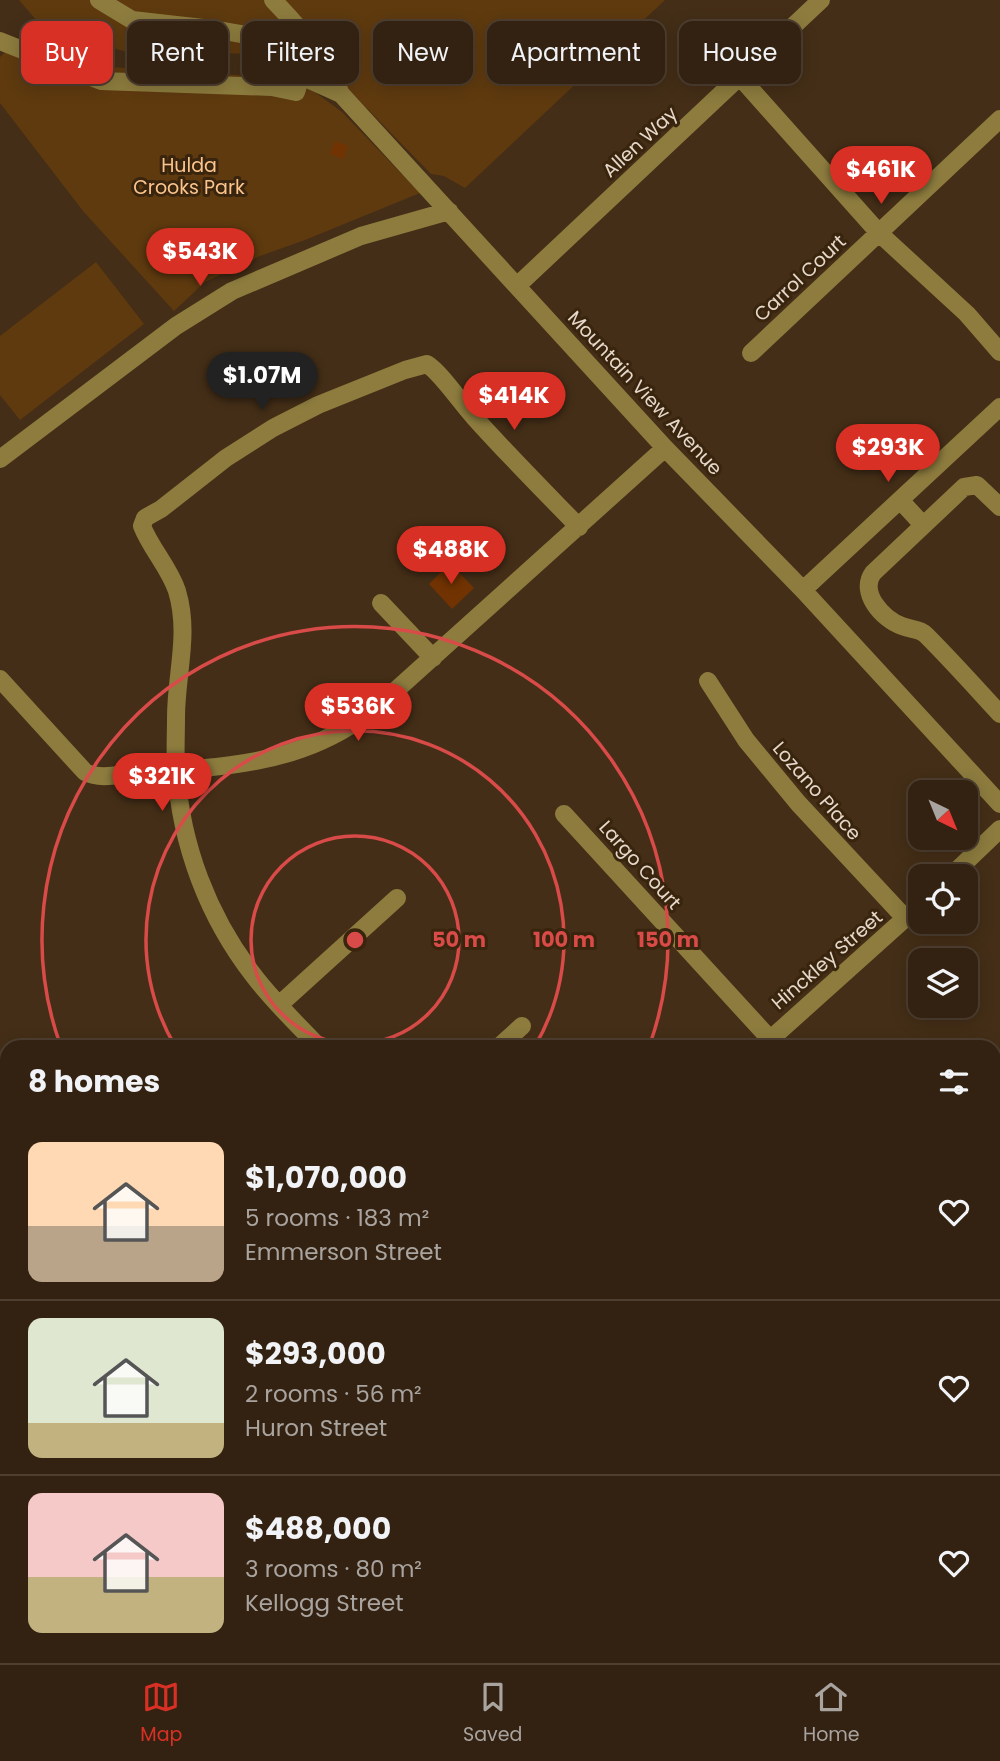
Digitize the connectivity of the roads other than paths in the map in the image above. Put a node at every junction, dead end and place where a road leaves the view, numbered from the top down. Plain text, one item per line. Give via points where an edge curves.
1 (99, 0) edge
2 (274, 0) edge
3 (821, 0) edge
4 (799, 21) edge
5 (242, 35) edge
6 (0, 41) edge
7 (298, 84) edge
8 (319, 84) edge
9 (733, 84) edge
10 (746, 84) edge
11 (341, 94) junction
12 (1000, 119) edge
13 (449, 211) junction
14 (879, 233) junction
15 (518, 285) junction
16 (1000, 352) edge
17 (751, 353) dead end
18 (1000, 407) edge
19 (665, 448) junction
20 (0, 459) edge
21 (900, 500) junction
22 (1000, 507) edge
23 (923, 525) junction
24 (579, 527) junction
25 (803, 590) junction
26 (381, 603) dead end
27 (433, 658) junction
28 (0, 679) edge
29 (708, 681) dead end
30 (1000, 714) edge
31 (176, 770) junction
32 (1000, 804) edge
33 (564, 814) dead end
34 (1000, 829) edge
35 (964, 864) edge
36 (397, 898) dead end
37 (906, 919) joint
38 (279, 1005) junction
39 (522, 1026) dead end
40 (312, 1040) edge
41 (507, 1040) edge
42 (763, 1040) edge
43 (769, 1040) edge

1 - 5 street via 132,20
2 - 11 street, Mountain View Avenue via 329,66
3 - 4 street, Allen Way
6 - 7 street via 101,81 272,87 296,92
8 - 11 street
9 - 15 street, Allen Way
10 - 14 street
11 - 13 street, Mountain View Avenue
12 - 14 street, Carrol Court
13 - 15 street, Mountain View Avenue
13 - 20 street via 361,236 232,291 176,326
14 - 16 street via 967,314
14 - 17 street, Carrol Court
15 - 19 street, Mountain View Avenue
18 - 21 street
19 - 24 street
19 - 25 street, Mountain View Avenue
21 - 23 street
21 - 25 street
22 - 23 street via 983,489 969,485
23 - 30 street via 868,580 870,596 900,626 923,632
24 - 27 street
24 - 31 street via 427,364 318,405 273,428 145,518 142,526 169,571 183,619
25 - 32 street, Mountain View Avenue
26 - 27 street
27 - 31 street via 356,722 316,744 267,759
28 - 31 street via 85,772 97,779
29 - 37 street, Lozano Place via 746,740 798,803
31 - 38 street via 192,860 208,901 233,947
33 - 42 street, Largo Court
34 - 35 street
36 - 38 street
37 - 43 street, Hinckley Street
38 - 40 street
39 - 41 street

